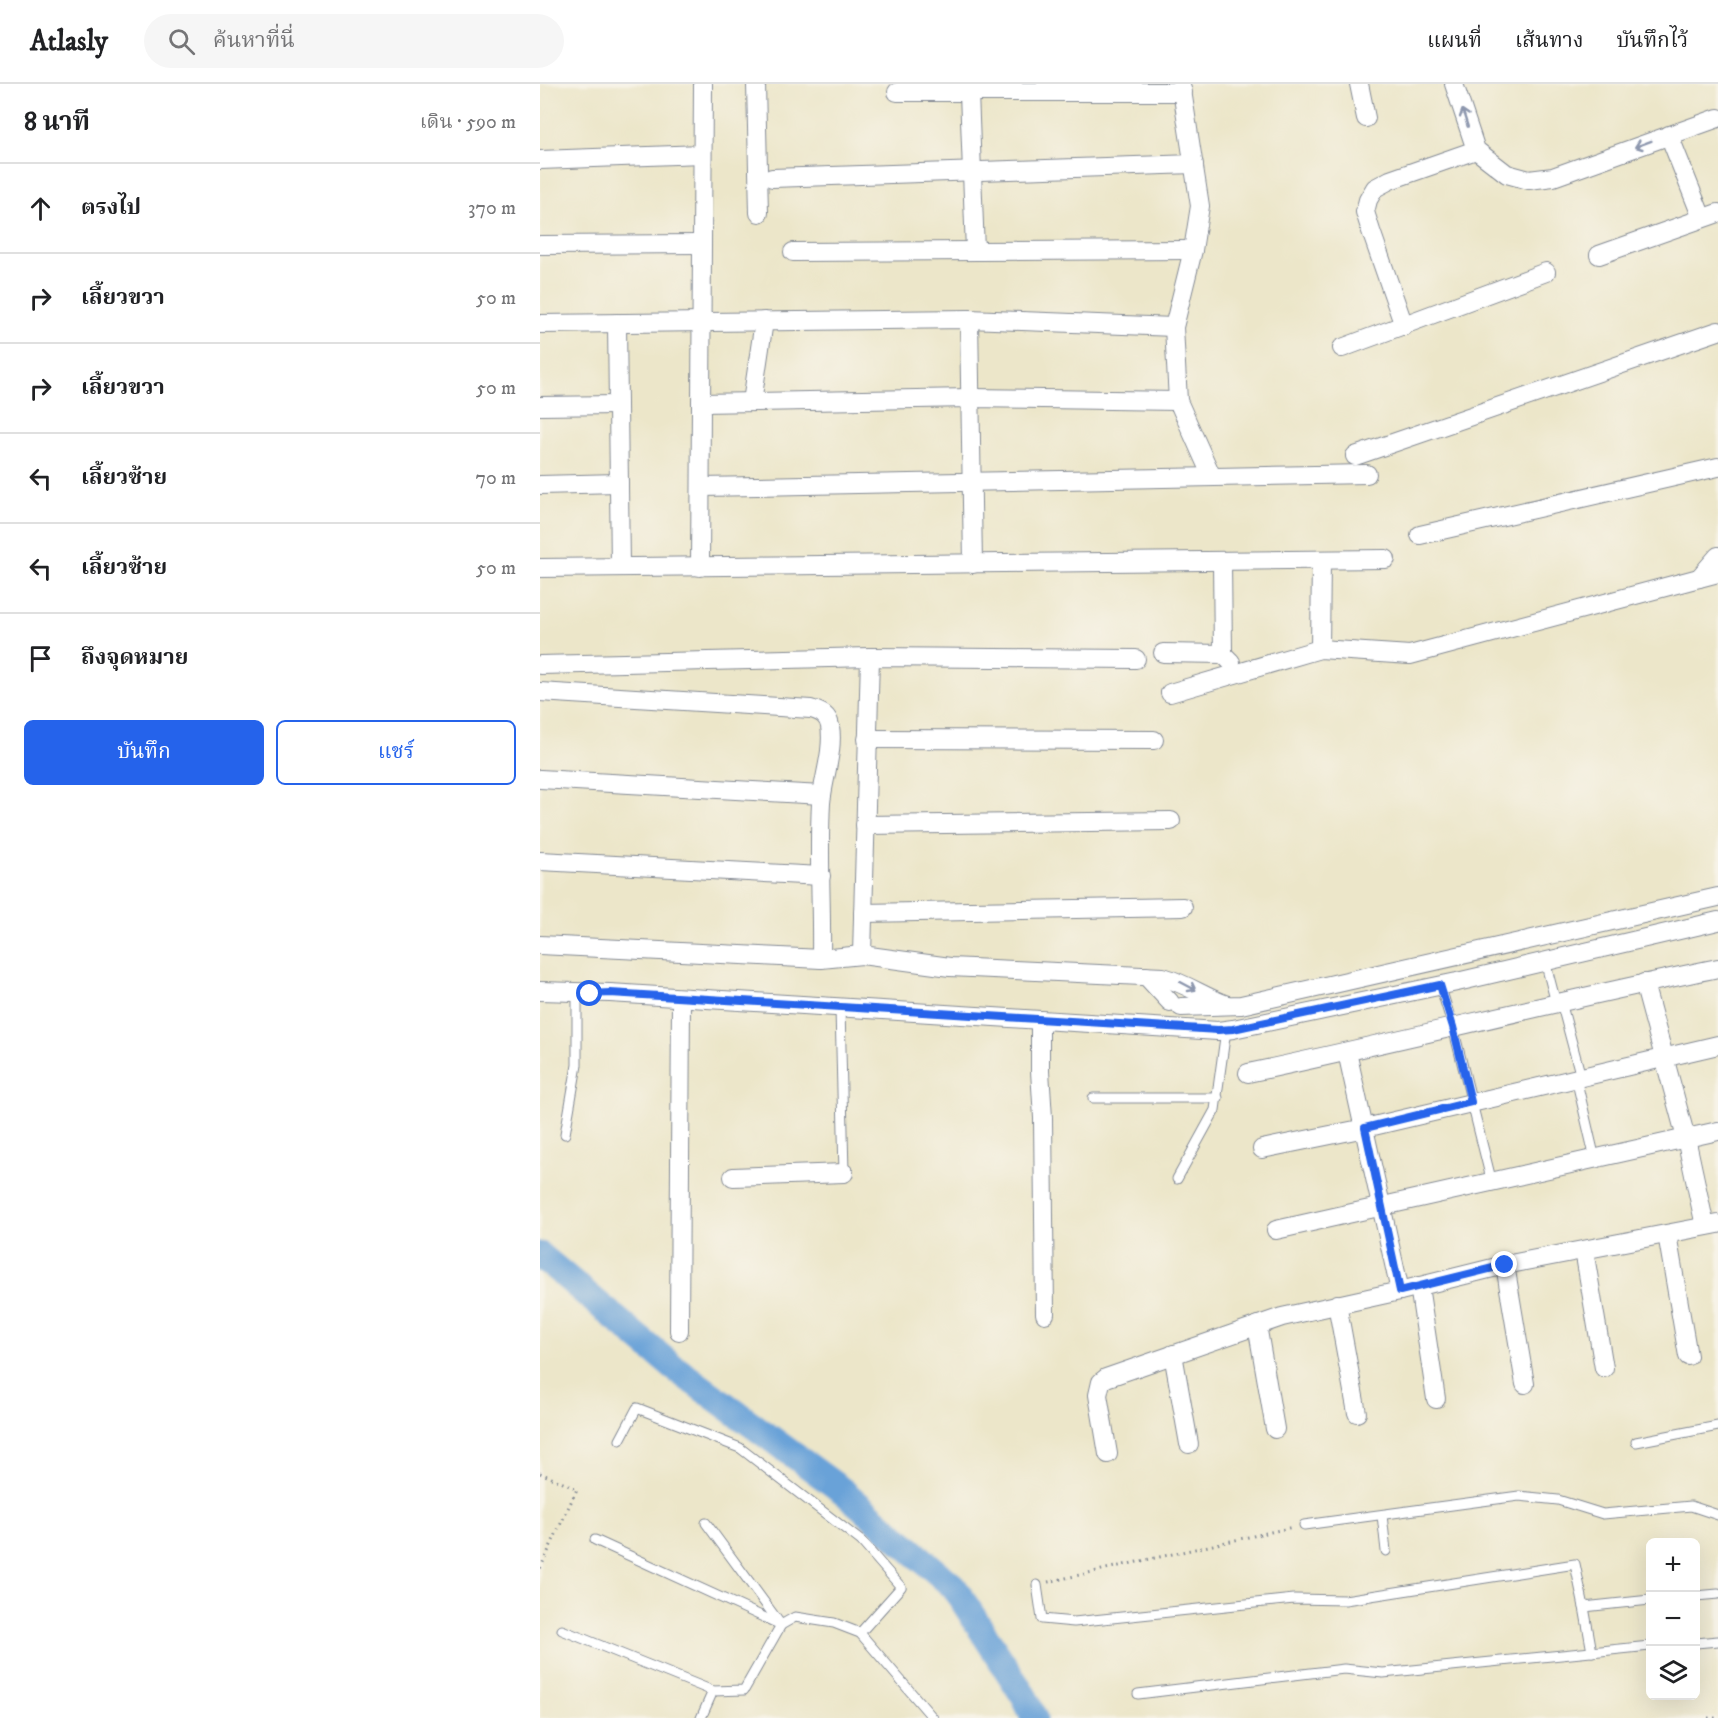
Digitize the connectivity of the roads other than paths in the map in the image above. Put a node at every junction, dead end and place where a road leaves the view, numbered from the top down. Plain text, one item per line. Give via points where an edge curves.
1 (703, 84) edge
2 (756, 84) edge
3 (1359, 84) edge
4 (1454, 84) edge
5 (1182, 88) edge
6 (897, 92) dead end
7 (969, 93) junction
8 (1366, 118) dead end
9 (1718, 118) edge
10 (1669, 135) junction
11 (1476, 150) junction
12 (702, 154) junction
13 (540, 160) edge
14 (1194, 164) junction
15 (973, 173) junction
16 (772, 178) dead end
17 (759, 213) dead end
18 (1710, 216) edge
19 (702, 244) junction
20 (540, 245) edge
21 (1193, 250) junction
22 (975, 251) junction
23 (793, 252) dead end
24 (1599, 255) dead end
25 (1546, 272) dead end
26 (969, 319) junction
27 (764, 321) junction
28 (702, 322) junction
29 (617, 323) junction
30 (540, 324) edge
31 (1404, 326) junction
32 (1174, 327) junction
33 (1718, 331) edge
34 (1342, 348) dead end
35 (970, 398) junction
36 (1178, 401) junction
37 (752, 402) junction
38 (701, 403) junction
39 (618, 405) junction
40 (540, 406) edge
41 (1355, 456) dead end
42 (1718, 467) edge
43 (1366, 474) dead end
44 (1212, 477) junction
45 (619, 483) junction
46 (971, 483) junction
47 (540, 485) edge
48 (701, 486) junction
49 (1420, 535) dead end
50 (1718, 556) edge
51 (1386, 559) dead end
52 (1321, 560) junction
53 (1222, 561) junction
54 (973, 564) junction
55 (620, 567) junction
56 (700, 567) junction
57 (540, 568) edge
58 (1718, 573) edge
59 (1699, 578) junction
60 (1320, 649) junction
61 (1163, 653) dead end
62 (1223, 654) junction
63 (870, 657) junction
64 (1136, 659) dead end
65 (540, 665) edge
66 (1240, 672) junction
67 (540, 692) edge
68 (1170, 693) dead end
69 (867, 740) junction
70 (1154, 740) dead end
71 (540, 779) edge
72 (822, 795) junction
73 (1171, 821) dead end
74 (865, 825) junction
75 (540, 861) edge
76 (821, 876) junction
77 (1718, 897) edge
78 (1183, 907) dead end
79 (863, 913) junction
80 (1718, 921) edge
81 (540, 945) edge
82 (862, 955) junction
83 (821, 959) junction
84 (1545, 961) junction
85 (1718, 968) edge
86 (1146, 976) junction
87 (1644, 983) junction
88 (1440, 985) junction
89 (540, 991) edge
90 (577, 993) junction
91 (681, 998) junction
92 (1558, 1003) junction
93 (1227, 1005) junction
94 (840, 1008) junction
95 (1040, 1020) junction
96 (1453, 1027) junction
97 (1226, 1030) junction
98 (1718, 1045) edge
99 (1347, 1052) junction
100 (1664, 1057) junction
101 (1248, 1072) dead end
102 (1578, 1077) junction
103 (1093, 1098) dead end
104 (1218, 1098) junction
105 (1471, 1102) junction
106 (1365, 1128) junction
107 (1718, 1131) edge
108 (565, 1134) dead end
109 (1686, 1138) junction
110 (1262, 1149) dead end
111 (1595, 1159) junction
112 (844, 1173) joint
113 (733, 1177) dead end
114 (1178, 1179) dead end
115 (1492, 1183) junction
116 (1382, 1208) junction
117 (1712, 1225) edge
118 (1276, 1230) dead end
119 (1667, 1234) junction
120 (1584, 1250) junction
121 (1505, 1265) junction
122 (1419, 1286) junction
123 (1400, 1291) junction
124 (1337, 1305) junction
125 (1045, 1314) dead end
126 (1257, 1325) junction
127 (679, 1331) dead end
128 (1173, 1354) junction
129 (1688, 1356) dead end
130 (1604, 1368) dead end
131 (1525, 1384) dead end
132 (1436, 1399) dead end
133 (1357, 1413) dead end
134 (1718, 1426) edge
135 (1275, 1429) dead end
136 (620, 1440) dead end
137 (1636, 1442) dead end
138 (1189, 1444) dead end
139 (1108, 1454) dead end
140 (1382, 1515) junction
141 (1718, 1515) edge
142 (706, 1523) dead end
143 (1304, 1525) road end
144 (595, 1540) dead end
145 (1386, 1551) dead end
146 (1037, 1585) road end
147 (1718, 1594) edge
148 (1700, 1596) edge
149 (1646, 1600) edge
150 (1584, 1607) junction
151 (781, 1625) junction
152 (562, 1630) dead end
153 (860, 1633) junction
154 (1718, 1641) edge
155 (1700, 1643) edge
156 (1646, 1646) edge
157 (1592, 1652) junction
158 (713, 1692) junction
159 (1138, 1694) dead end
160 (701, 1718) edge
161 (933, 1718) edge

1 - 12 street
2 - 17 street
3 - 8 street
11 -> 4 street
5 - 7 street
5 - 14 street
6 - 7 street
7 - 15 street
9 - 10 street
10 -> 11 street via 1553,177 1529,180 1507,174
10 - 18 street
11 - 31 street via 1390,180 1375,188 1368,200 1365,212
12 - 13 street
12 - 19 street
14 - 15 street
14 - 21 street via 1200,206
15 - 16 street
15 - 22 street
18 - 24 street
19 - 20 street
19 - 28 street
21 - 22 street
21 - 32 street
22 - 23 street
25 - 31 street
26 - 27 street
26 - 32 street
26 - 35 street
27 - 28 street
27 - 37 street
28 - 29 street
28 - 38 street
29 - 30 street
29 - 39 street
31 - 34 street
32 - 36 street
33 - 41 street
35 - 36 street
35 - 37 street
35 - 46 street
36 - 44 street
37 - 38 street
38 - 48 street
39 - 40 street
39 - 45 street
42 - 49 street
43 - 44 street
44 - 46 street
45 - 47 street
45 - 55 street
46 - 48 street
46 - 54 street
48 - 56 street
50 - 59 street
51 - 52 street
52 - 53 street
52 - 60 street
53 - 54 street
53 - 62 street
54 - 56 street
55 - 56 street
55 - 57 street
58 - 59 street
59 - 60 street via 1410,655
60 - 66 street
61 - 62 street
62 - 66 street
63 - 64 street
63 - 65 street
63 - 69 street
66 - 68 street
67 - 72 street via 822,712 828,719 831,736
69 - 70 street
69 - 74 street
71 - 72 street
72 - 76 street
73 - 74 street
74 - 79 street
75 - 76 street
76 - 83 street
77 - 93 street via 1241,1005
78 - 79 street
79 - 82 street
80 - 84 street
81 - 83 street
82 - 83 street
82 - 86 street via 950,967
84 - 88 street
84 - 92 lane
85 - 87 street
86 -> 93 street via 1183,982
86 - 93 street via 1175,1005
87 - 92 street
87 - 100 street
88 - 96 lane
88 - 97 street
89 - 90 street
90 - 91 street
90 - 108 lane via 577,1065
91 - 94 street
91 - 127 street
92 - 96 street
92 - 102 lane
94 - 95 street
94 - 112 lane
95 - 97 street
95 - 125 street
96 - 99 street
96 - 105 lane
97 - 104 lane
98 - 100 street
99 - 101 street
99 - 106 street
100 - 102 street
100 - 109 street
102 - 105 street
102 - 111 lane
103 - 104 lane
104 - 114 lane
105 - 106 street
105 - 115 lane
106 - 110 street
106 - 116 street
107 - 109 street
109 - 111 street
109 - 117 street
111 - 115 street
112 - 113 street
115 - 116 street
116 - 118 street
116 - 123 street
117 - 119 street
119 - 120 street
119 - 129 street
120 - 121 street
120 - 130 street
121 - 122 street
121 - 131 street
122 - 123 street
122 - 132 street
123 - 124 street
124 - 126 street
124 - 133 street
126 - 128 street
126 - 135 street
128 - 138 street
128 - 139 street via 1101,1382 1098,1395
134 - 137 lane
136 - 153 lane via 637,1408 740,1448 861,1540 902,1587
140 - 141 lane via 1519,1496 1558,1500 1603,1514 1691,1506
140 - 143 lane
140 - 145 lane
142 - 151 lane
144 - 151 lane
146 - 150 lane via 1042,1618 1074,1622 1294,1599 1345,1600 1575,1564
147 - 148 lane
149 - 150 lane
150 - 157 lane
151 - 153 lane via 795,1617 834,1623
151 - 158 lane via 744,1690
152 - 158 lane
153 - 161 lane
154 - 155 lane
156 - 157 lane
157 - 159 lane via 1383,1673 1344,1669
158 - 160 lane

